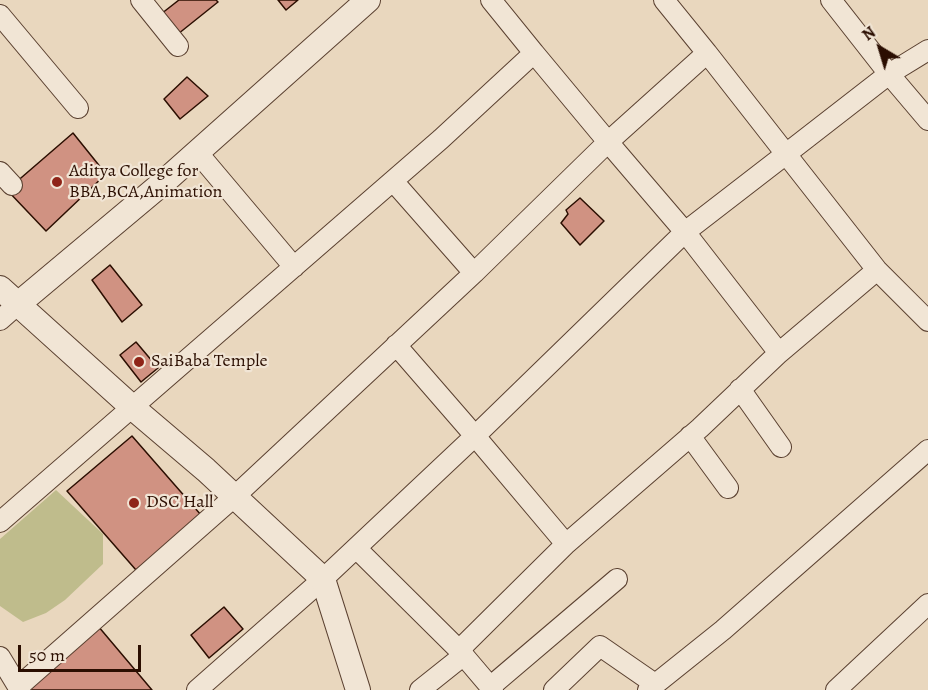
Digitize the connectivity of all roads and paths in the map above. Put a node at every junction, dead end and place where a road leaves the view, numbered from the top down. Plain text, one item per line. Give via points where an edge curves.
1 (141, 0) edge
2 (368, 0) edge
3 (491, 0) edge
4 (664, 0) edge
5 (831, 0) edge
6 (0, 15) edge
7 (178, 46) dead end
8 (928, 50) edge
9 (534, 53) junction
10 (707, 53) junction
11 (889, 75) junction
12 (78, 108) dead end
13 (928, 120) edge
14 (608, 142) junction
15 (196, 152) junction
16 (786, 154) junction
17 (393, 181) junction
18 (685, 232) junction
19 (294, 267) junction
20 (877, 270) junction
21 (474, 273) junction
22 (6, 304) edge
23 (928, 321) edge
24 (396, 345) junction
25 (779, 353) junction
26 (740, 389) junction
27 (133, 408) junction
28 (475, 436) junction
29 (690, 436) junction
30 (781, 447) dead end
31 (928, 450) edge
32 (728, 488) dead end
33 (234, 497) junction
34 (0, 522) edge
35 (566, 544) junction
36 (356, 548) junction
37 (323, 579) junction
38 (617, 579) dead end
39 (928, 604) edge
40 (461, 652) junction
41 (0, 657) edge
42 (651, 687) edge
43 (19, 688) edge
44 (491, 688) edge
45 (197, 690) edge
46 (358, 690) edge
47 (420, 690) edge
48 (554, 690) edge
49 (836, 690) edge

1 - 7 street
2 - 15 street
3 - 9 street
4 - 10 street
5 - 11 street
6 - 12 street
8 - 11 street
9 - 14 street
9 - 17 street
10 - 14 street
10 - 16 street
11 - 13 street
11 - 16 street
14 - 18 street
14 - 21 street
15 - 19 street
15 - 22 street via 165,181
16 - 18 street
16 - 20 street
17 - 19 street
17 - 21 street
18 - 25 street
18 - 28 street
19 - 27 street
20 - 23 street
20 - 25 street
21 - 24 street
22 - 27 street
24 - 28 street
24 - 33 street
25 - 26 street
26 - 29 street
26 - 30 street
27 - 33 street
27 - 34 street
28 - 35 street
28 - 36 street
29 - 32 street
29 - 35 street
31 - 42 street via 723,630
33 - 37 street
33 - 43 street
35 - 40 street
36 - 37 street
36 - 40 street
37 - 45 street
37 - 46 street
38 - 44 street
39 - 49 street
40 - 44 street
40 - 47 street
41 - 43 street
42 - 48 street via 600,646

